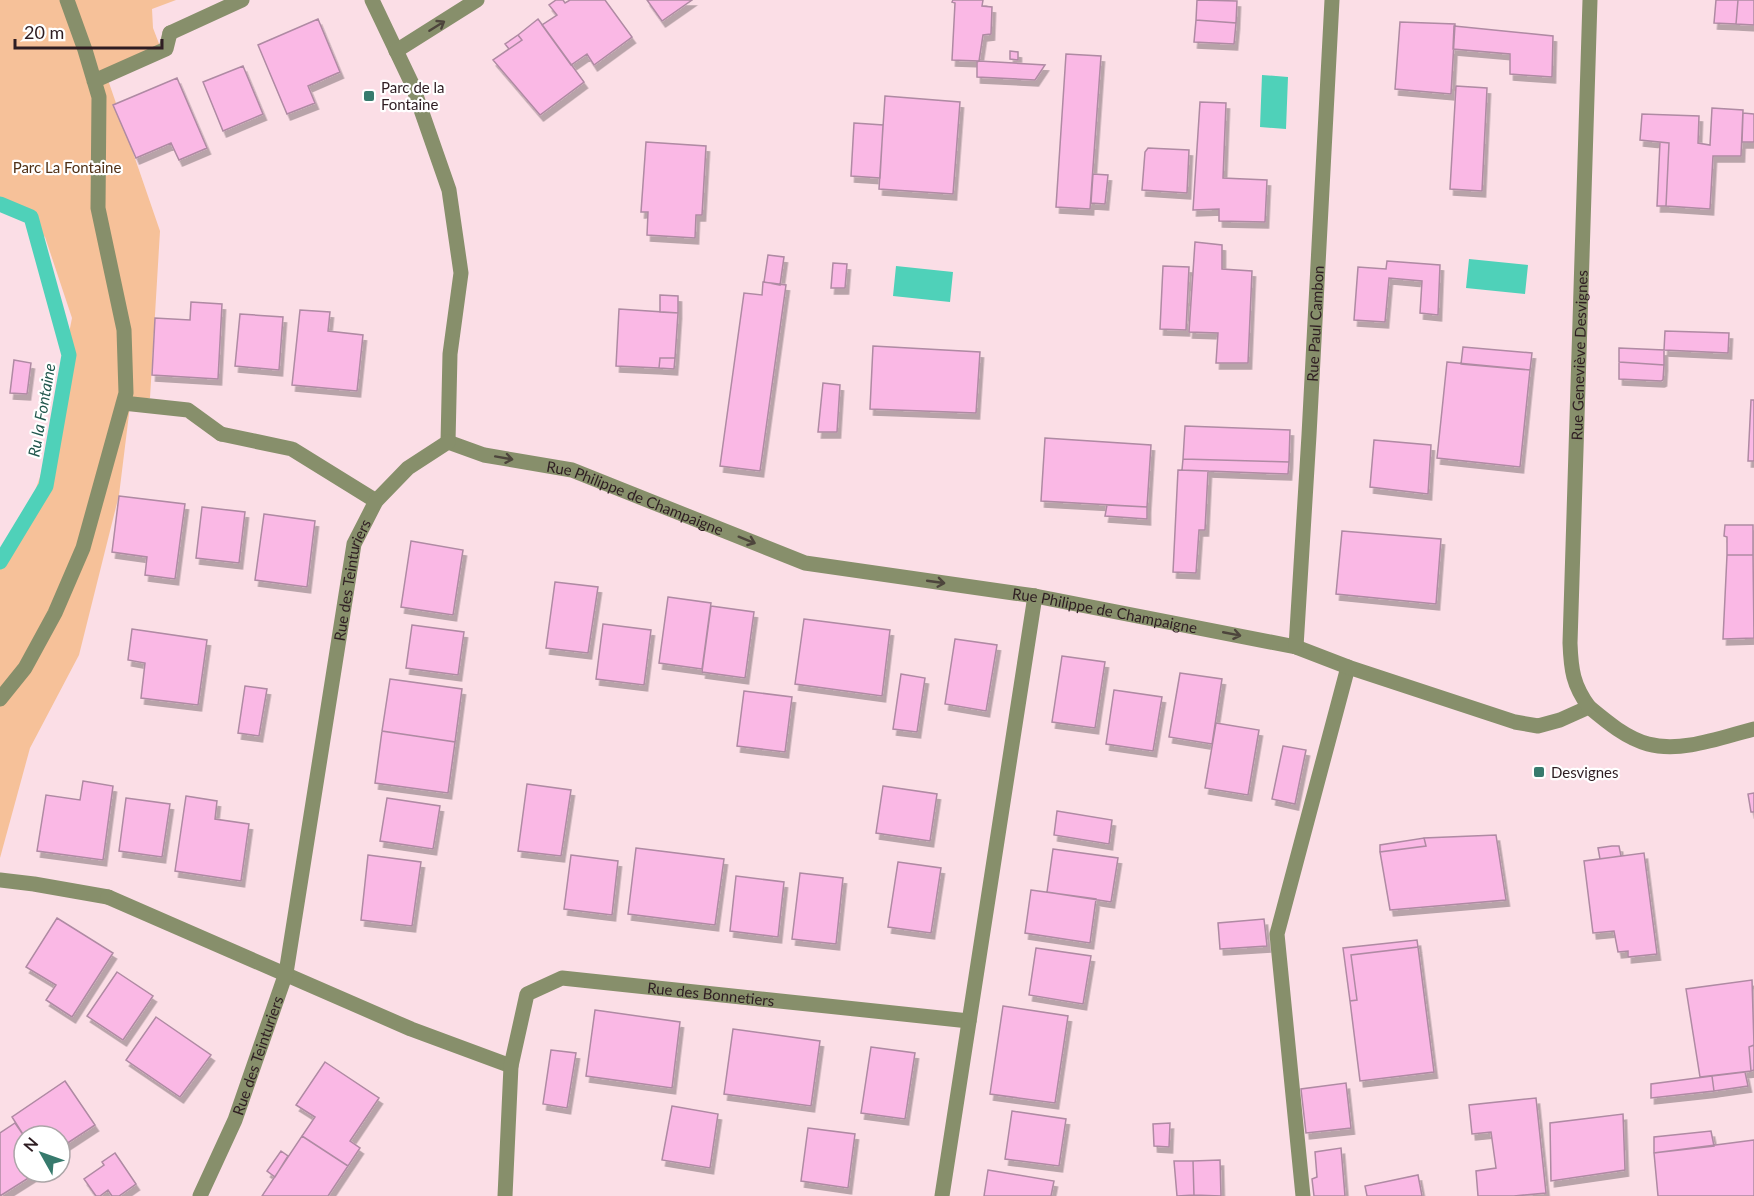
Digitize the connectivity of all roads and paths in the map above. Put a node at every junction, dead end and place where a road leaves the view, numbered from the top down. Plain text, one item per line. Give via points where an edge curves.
1 (67, 0) edge
2 (242, 0) edge
3 (372, 0) edge
4 (477, 0) edge
5 (1332, 0) edge
6 (1590, 0) edge
7 (396, 51) junction
8 (94, 81) junction
9 (123, 403) junction
10 (448, 442) junction
11 (376, 501) junction
12 (1035, 596) junction
13 (1296, 646) junction
14 (1348, 667) junction
15 (0, 699) edge
16 (1589, 708) junction
17 (1754, 729) edge
18 (0, 880) edge
19 (286, 973) junction
20 (969, 1021) junction
21 (511, 1066) junction
22 (200, 1196) edge
23 (505, 1196) edge
24 (942, 1196) edge
25 (1303, 1196) edge

1 - 8 street
2 - 8 street via 170,33 166,49
3 - 7 street
7 -> 4 street
5 - 13 street, Rue Paul Cambon
6 - 16 street, Rue Geneviève Desvignes via 1570,643 1570,669
7 - 10 street via 412,84 449,190 461,273 450,354
8 - 9 street via 99,97 98,208 124,330
9 - 11 street via 188,410 221,434 292,449
9 - 15 street via 83,548 55,614 30,659
10 - 11 street, Rue des Teinturiers via 408,468
10 -> 12 street, Rue Philippe de Champaigne via 484,455 572,470 805,563
11 - 19 street, Rue des Teinturiers via 354,544
12 -> 13 street, Rue Philippe de Champaigne
12 - 20 street
13 - 14 street, Rue Philippe de Champaigne
14 - 16 street, Rue Philippe de Champaigne via 1515,722 1538,726
14 - 25 street via 1277,934
16 - 17 street via 1627,735 1649,745 1685,745
18 - 19 street via 108,897
19 - 21 street via 411,1029
19 - 22 street, Rue des Teinturiers via 235,1120
20 - 21 street, Rue des Bonnetiers via 562,978 527,994
20 - 24 street
21 - 23 street, Rue des Bonnetiers

